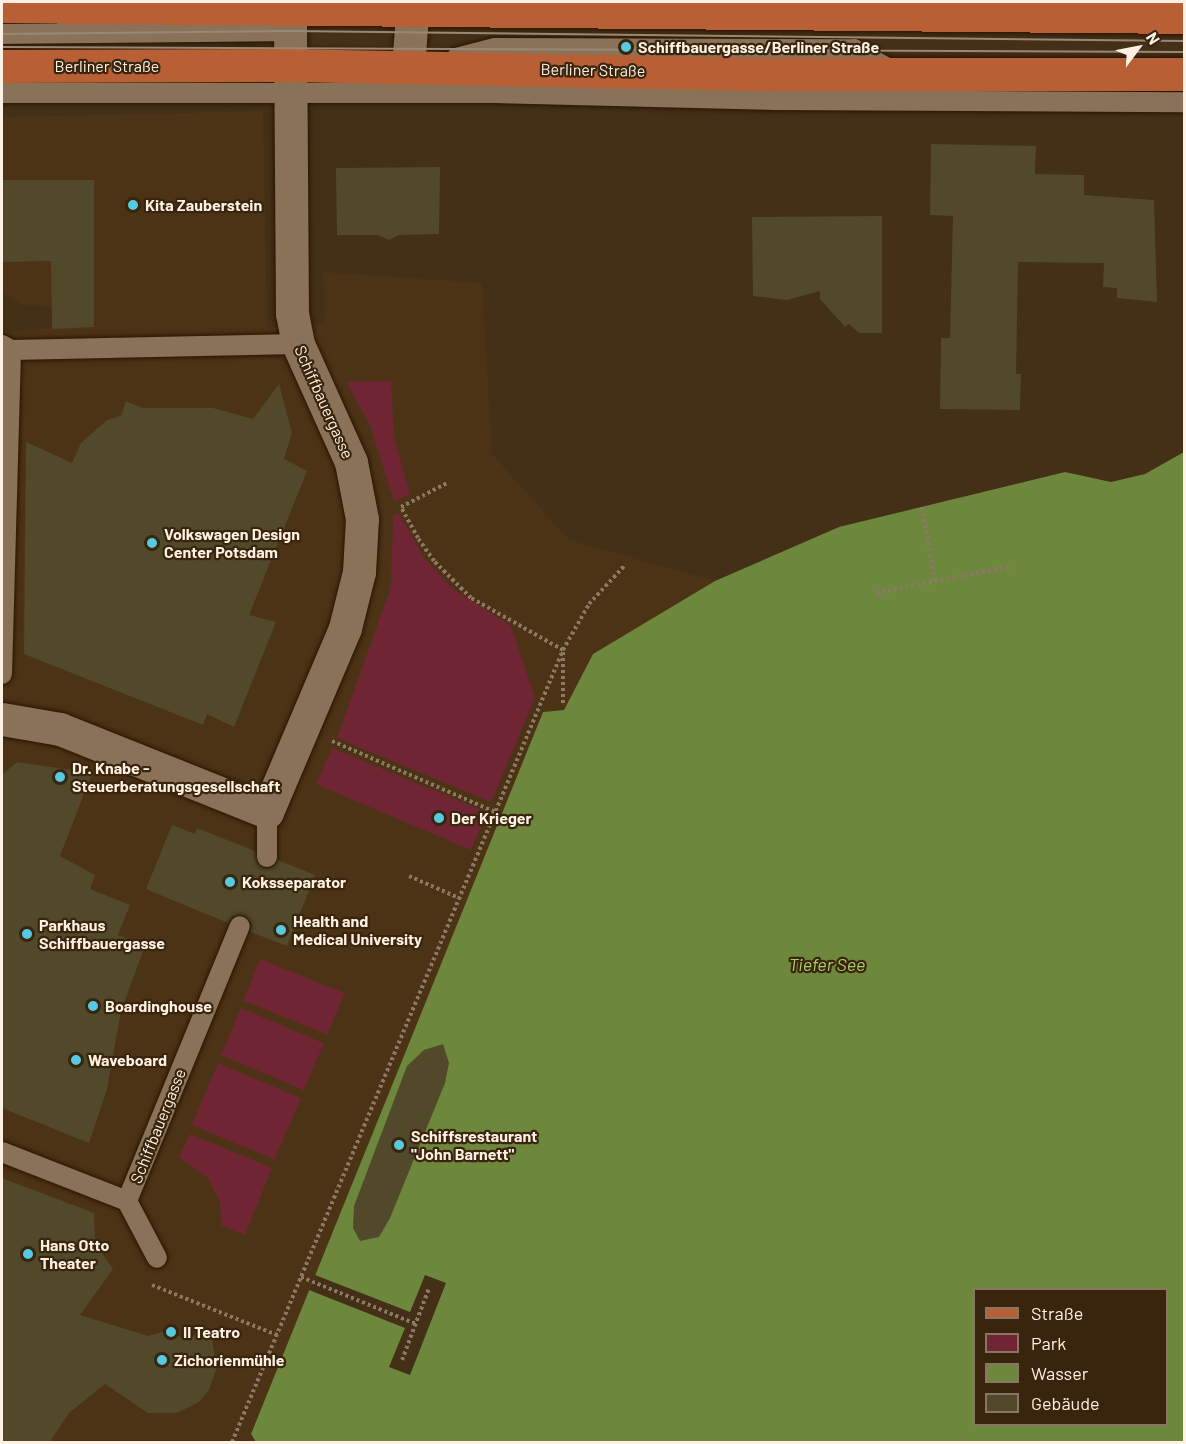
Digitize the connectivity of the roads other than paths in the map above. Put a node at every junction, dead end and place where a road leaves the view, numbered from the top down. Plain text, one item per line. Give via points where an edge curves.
1 (2, 6) edge
2 (412, 6) edge
3 (737, 8) edge
4 (1185, 17) edge
5 (290, 20) junction
6 (2, 34) edge
7 (2, 66) edge
8 (415, 67) junction
9 (289, 79) junction
10 (897, 86) junction
11 (776, 87) junction
12 (1178, 88) edge
13 (2, 93) edge
14 (298, 344) junction
15 (6, 348) edge
16 (2, 674) edge
17 (2, 719) edge
18 (267, 812) junction
19 (267, 857) dead end
20 (240, 926) dead end
21 (2, 1152) edge
22 (127, 1201) junction
23 (157, 1258) dead end

1 - 5 main road
2 - 3 main road
2 - 5 main road
2 - 8 street
3 - 4 main road
5 - 6 lane
5 - 9 street, Schiffbauergasse
7 - 9 main road, Berliner Straße
8 - 9 main road, Berliner Straße
8 - 10 lane via 495,48 854,49
8 - 11 main road, Berliner Straße
9 - 11 lane
9 - 13 lane
9 - 14 street, Schiffbauergasse via 289,258
10 - 11 main road, Berliner Straße
10 - 12 main road, Berliner Straße
14 - 15 lane
14 - 18 street, Schiffbauergasse via 351,462 362,519 354,601
15 - 16 lane
17 - 18 street via 60,729
18 - 19 lane, Schiffbauergasse
20 - 22 lane, Schiffbauergasse
21 - 22 lane, Schiffbauergasse
22 - 23 lane

